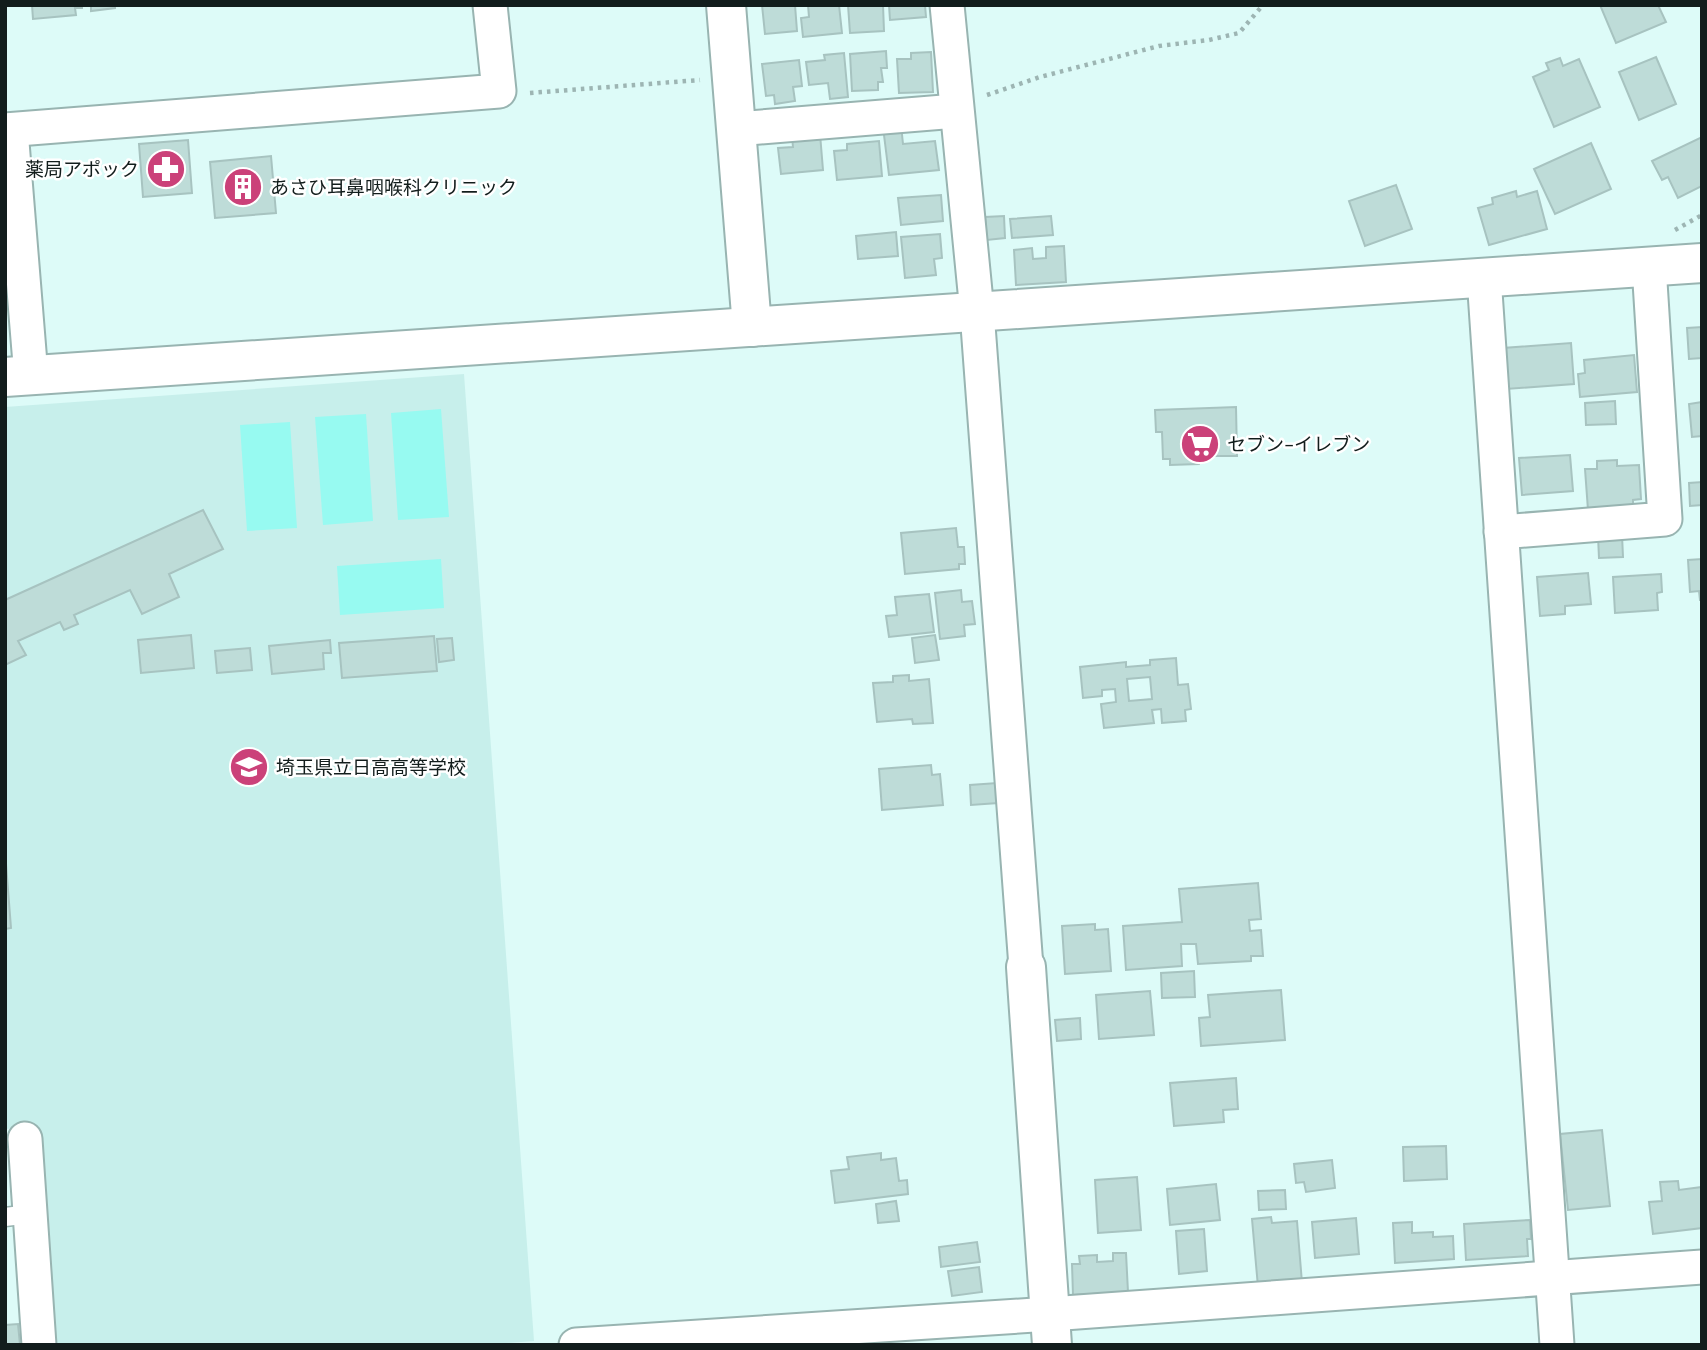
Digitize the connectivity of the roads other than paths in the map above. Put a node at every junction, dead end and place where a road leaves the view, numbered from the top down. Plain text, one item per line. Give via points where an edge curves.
1 (491, 5) edge
2 (726, 5) edge
3 (947, 5) edge
4 (956, 111) junction
5 (736, 129) junction
6 (8, 130) edge
7 (1702, 263) edge
8 (1649, 266) junction
9 (1484, 277) junction
10 (977, 312) junction
11 (752, 327) junction
12 (18, 377) edge
13 (1501, 532) junction
14 (1026, 967) joint
15 (25, 1139) dead end
16 (18, 1215) edge
17 (1702, 1267) edge
18 (1552, 1277) junction
19 (1051, 1329) edge
20 (39, 1345) edge
21 (576, 1345) edge
22 (1557, 1345) edge

1 - 6 street via 499,91
2 - 5 street
3 - 4 street
4 - 5 street
4 - 10 street
5 - 11 street
6 - 12 street
7 - 8 street
8 - 9 street
8 - 13 street via 1665,519
9 - 10 street
9 - 13 street
10 - 11 street
10 - 14 street
11 - 12 street
13 - 18 street
14 - 19 street
15 - 16 street
16 - 20 street
17 - 18 street
18 - 19 street
18 - 22 street
19 - 21 street

